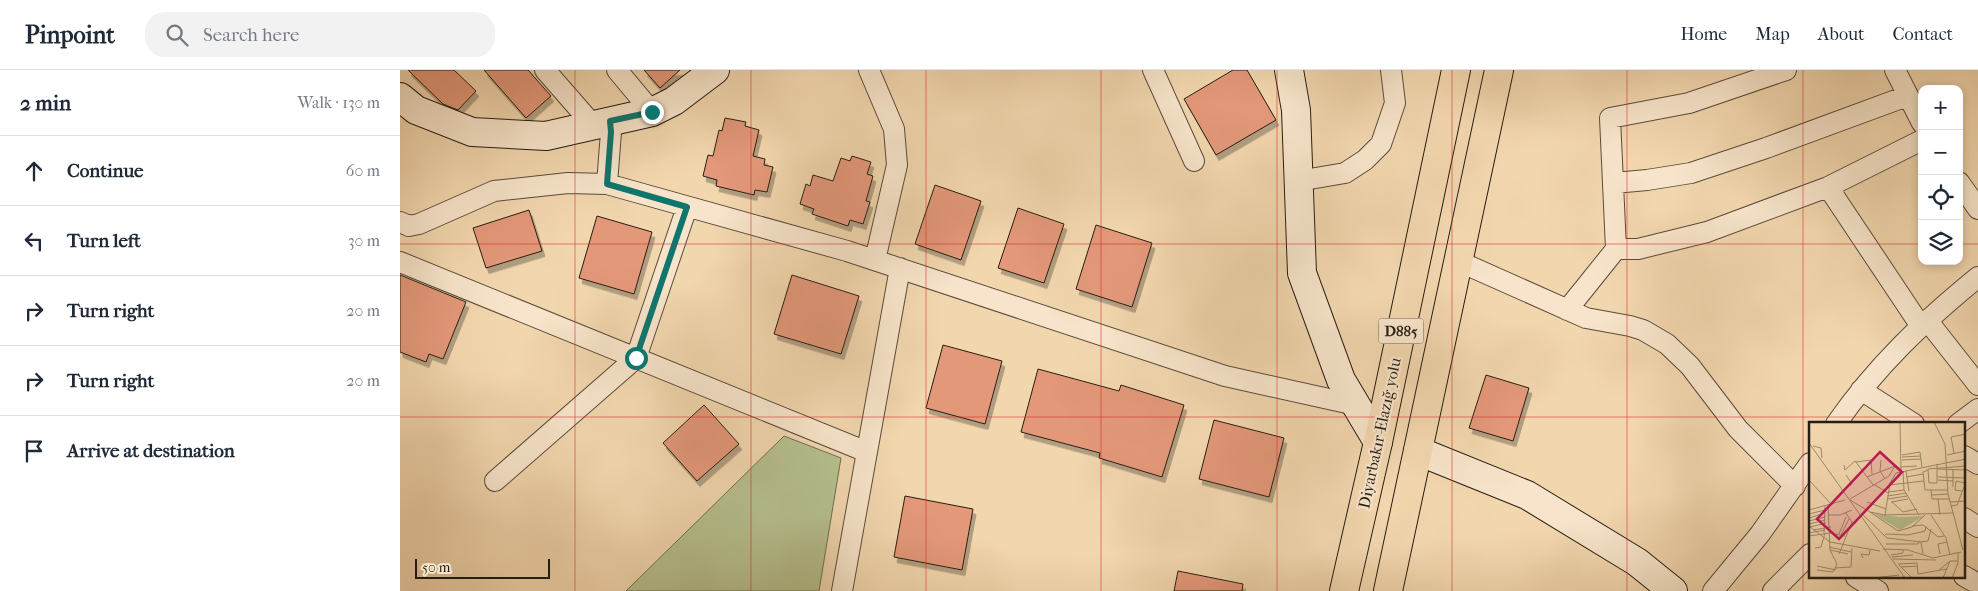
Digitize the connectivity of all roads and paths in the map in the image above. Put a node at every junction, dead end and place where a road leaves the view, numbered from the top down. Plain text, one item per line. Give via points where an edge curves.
1 (545, 70) edge
2 (617, 70) edge
3 (714, 70) edge
4 (869, 70) edge
5 (1153, 70) edge
6 (1288, 70) edge
7 (1391, 70) edge
8 (1456, 70) edge
9 (1499, 70) edge
10 (1786, 70) edge
11 (1895, 70) edge
12 (1907, 96) junction
13 (401, 98) edge
14 (652, 112) junction
15 (1918, 117) edge
16 (601, 123) junction
17 (1918, 142) edge
18 (1194, 161) dead end
19 (1298, 181) junction
20 (1614, 183) junction
21 (607, 184) junction
22 (1828, 187) junction
23 (1963, 188) edge
24 (687, 207) junction
25 (1978, 210) edge
26 (401, 228) edge
27 (1616, 249) junction
28 (875, 260) junction
29 (1458, 261) junction
30 (400, 262) edge
31 (900, 268) junction
32 (1978, 277) edge
33 (1567, 310) junction
34 (1924, 323) junction
35 (636, 358) junction
36 (1978, 385) edge
37 (1861, 390) junction
38 (1356, 405) junction
39 (1978, 409) edge
40 (1837, 422) edge
41 (1911, 422) edge
42 (1961, 422) edge
43 (1378, 442) junction
44 (1418, 451) junction
45 (867, 452) junction
46 (1966, 457) edge
47 (1978, 464) edge
48 (1805, 476) edge
49 (495, 481) dead end
50 (1966, 519) edge
51 (1978, 527) edge
52 (1809, 555) edge
53 (1637, 562) junction
54 (1966, 577) edge
55 (1858, 578) edge
56 (1978, 584) edge
57 (1778, 590) edge
58 (842, 591) edge
59 (1344, 591) edge
60 (1388, 591) edge
61 (1641, 591) edge
62 (1673, 591) edge
63 (1713, 591) edge
64 (1878, 591) edge

1 - 16 street
2 - 14 street
3 - 14 street via 674,101
4 - 28 street via 894,129 897,165
5 - 18 street
6 - 19 street via 1296,110
7 - 19 street via 1395,103 1381,144 1345,173
8 - 43 highway, Diyarbakır-Elazığ yolu / D885
9 - 29 highway, D885
10 - 20 street via 1689,103 1610,118
11 - 12 street
12 - 15 street
12 - 20 street via 1691,173
13 - 16 street via 416,110 472,132 546,136
14 - 16 street
16 - 21 street via 611,132
17 - 22 street
19 - 38 street via 1302,273 1341,380
20 - 27 street
21 - 24 street
21 - 26 street via 568,183 494,191 419,224
22 - 27 street via 1707,232 1638,249
22 - 34 street
23 - 25 street
24 - 28 street
24 - 35 street
27 - 33 street
28 - 31 street
29 - 33 street
29 - 44 highway, D885
30 - 35 street
31 - 38 street via 1225,376
31 - 45 street
32 - 34 street
33 - 48 street via 1586,318 1643,330 1667,344 1690,366 1738,429
34 - 36 street
34 - 37 street via 1898,347
35 - 45 street
35 - 49 street
37 - 40 street
37 - 41 street
38 - 43 street
39 - 42 street
43 - 59 highway, Diyarbakır-Elazığ yolu / D885
44 - 53 street via 1527,495
44 - 60 highway, D885
45 - 58 street
46 - 47 street
48 - 63 street
50 - 51 street
52 - 57 street
53 - 61 street
53 - 62 street
54 - 56 street
55 - 64 street

